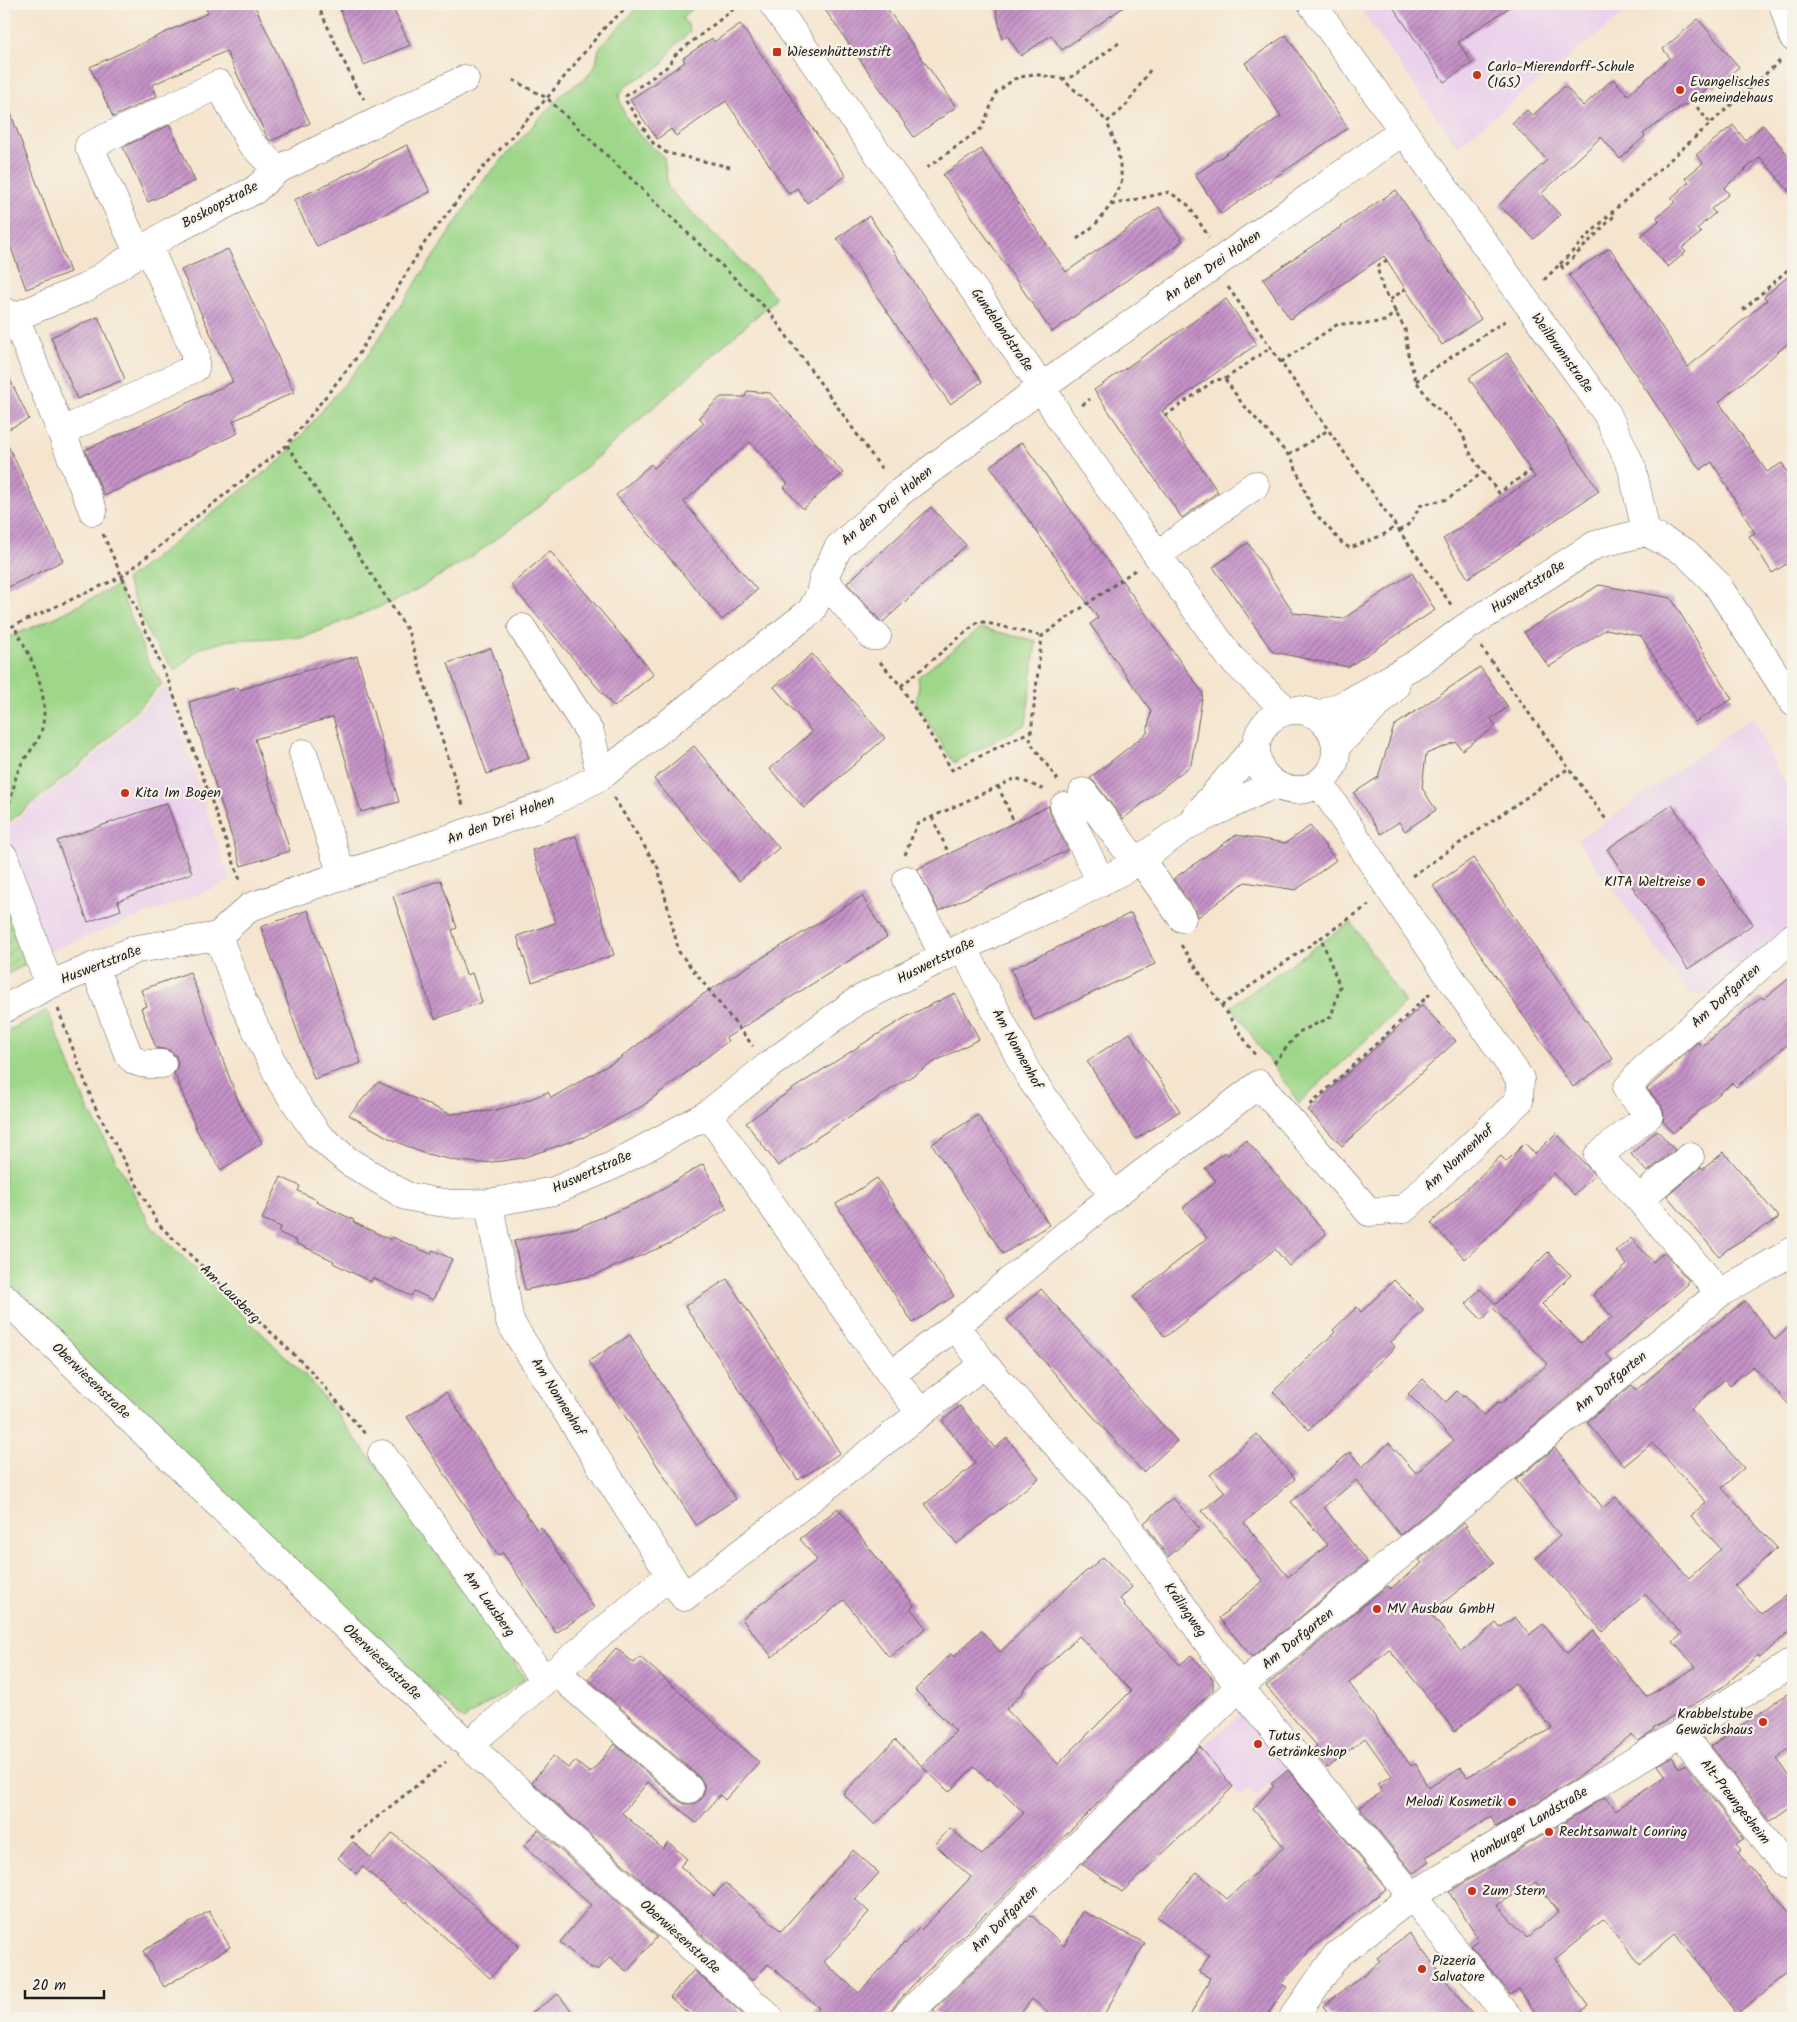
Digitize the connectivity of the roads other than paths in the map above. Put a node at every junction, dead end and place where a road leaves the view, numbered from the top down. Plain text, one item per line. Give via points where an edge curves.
1 (773, 4) edge
2 (1312, 4) edge
3 (1783, 4) edge
4 (1790, 46) edge
5 (465, 79) dead end
6 (1403, 131) junction
7 (277, 170) junction
8 (143, 249) junction
9 (9, 314) edge
10 (1042, 387) junction
11 (61, 432) junction
12 (1255, 485) dead end
13 (93, 511) road end
14 (1646, 532) junction
15 (1146, 562) junction
16 (823, 579) junction
17 (522, 628) dead end
18 (877, 647) road end
19 (1230, 657) junction
20 (1419, 662) junction
21 (1793, 702) edge
22 (1288, 711) junction
23 (1317, 716) junction
24 (1259, 738) junction
25 (1336, 746) junction
26 (303, 754) dead end
27 (601, 776) junction
28 (1320, 783) junction
29 (1274, 784) junction
30 (1188, 825) junction
31 (4, 857) edge
32 (1138, 860) junction
33 (905, 870) road end
34 (342, 876) junction
35 (1101, 882) junction
36 (1180, 929) road end
37 (218, 936) junction
38 (1793, 937) edge
39 (954, 952) junction
40 (94, 966) junction
41 (49, 985) junction
42 (4, 1009) edge
43 (162, 1064) dead end
44 (708, 1114) junction
45 (1690, 1157) dead end
46 (1113, 1196) junction
47 (1639, 1199) junction
48 (489, 1203) junction
49 (1793, 1251) edge
50 (1720, 1293) junction
51 (4, 1297) edge
52 (954, 1326) junction
53 (984, 1364) junction
54 (892, 1375) junction
55 (921, 1413) junction
56 (382, 1454) road end
57 (670, 1575) junction
58 (1793, 1662) edge
59 (550, 1676) junction
60 (1239, 1687) junction
61 (1681, 1732) junction
62 (468, 1745) junction
63 (689, 1789) dead end
64 (1793, 1865) edge
65 (1412, 1896) junction
66 (770, 2018) edge
67 (904, 2018) edge
68 (1293, 2018) edge
69 (1509, 2018) edge

1 - 10 street, Gundelandstraße
2 - 6 street, Weilbrunnstraße
3 - 4 street
5 - 7 street, Boskoopstraße
6 - 10 street, An den Drei Hohen
6 - 14 street, Weilbrunnstraße via 1607,414 1632,468
7 - 8 street, Boskoopstraße via 254,190
7 - 8 street via 250,142 219,84 89,146
8 - 9 street, Boskoopstraße via 85,288
8 - 11 street via 195,352 195,368
9 - 11 street
10 - 15 street, Gundelandstraße
10 - 16 street, An den Drei Hohen via 899,493 838,548
11 - 13 street
12 - 15 street
14 - 20 street, Huswertstraße via 1595,545 1466,626
14 - 21 street via 1685,552 1716,583
15 - 19 street, Gundelandstraße
16 - 18 street via 872,636
16 - 27 street, An den Drei Hohen via 811,611
17 - 27 street via 590,733
19 - 22 street, Gundelandstraße
19 - 24 street, Gundelandstraße
20 - 23 street, Huswertstraße via 1348,703
20 - 25 street, Huswertstraße
22 - 23 street via 1298,710
22 - 24 street via 1278,714
23 - 25 street via 1330,729
24 - 29 street via 1256,758 1260,769
24 - 30 street, Huswertstraße
25 - 28 street via 1334,763
26 - 34 street
27 - 34 street, An den Drei Hohen via 544,806
28 - 29 street via 1297,790
28 - 46 street, Am Nonnenhof via 1520,1079 1520,1101 1404,1209 1369,1212 1291,1122 1262,1077
29 - 30 street, Huswertstraße
30 - 32 street, Huswertstraße
31 - 41 street
32 - 35 street, Huswertstraße
32 - 35 street via 1064,793
32 - 36 street
33 - 39 street, Am Nonnenhof
34 - 37 street, An den Drei Hohen via 250,907
35 - 39 street, Huswertstraße
37 - 40 street, Huswertstraße via 136,949
37 - 48 street, Huswertstraße via 242,1000 282,1083 318,1135 348,1161 406,1196 454,1204
38 - 47 street, Am Dorfgarten via 1641,1072 1627,1089 1649,1115 1598,1156
39 - 44 street, Huswertstraße via 857,1001
39 - 46 street, Am Nonnenhof via 1029,1076
40 - 41 street, Huswertstraße
40 - 43 street via 132,1060
41 - 42 street, Huswertstraße
44 - 48 street, Huswertstraße via 612,1166 554,1191
44 - 54 street
45 - 47 street
46 - 52 street
47 - 50 street, Am Dorfgarten
48 - 57 street, Am Nonnenhof via 510,1322
49 - 50 street, Am Dorfgarten
50 - 60 street, Am Dorfgarten
51 - 62 street, Oberwiesenstraße
52 - 53 street, Krälingweg
52 - 54 street
53 - 55 street, Am Nonnenhof
53 - 60 street, Krälingweg via 1116,1512
54 - 55 street
55 - 57 street, Am Nonnenhof via 684,1597
56 - 59 street, Am Lausberg
57 - 59 street
58 - 61 street, Homburger Landstraße
59 - 62 street
59 - 63 street
60 - 65 street, Krälingweg
60 - 67 street, Am Dorfgarten
61 - 64 street, Alt-Preungesheim via 1782,1862
61 - 65 street, Homburger Landstraße
62 - 66 street, Oberwiesenstraße
65 - 68 street, Homburger Landstraße via 1336,1956
65 - 69 street, Krälingweg

